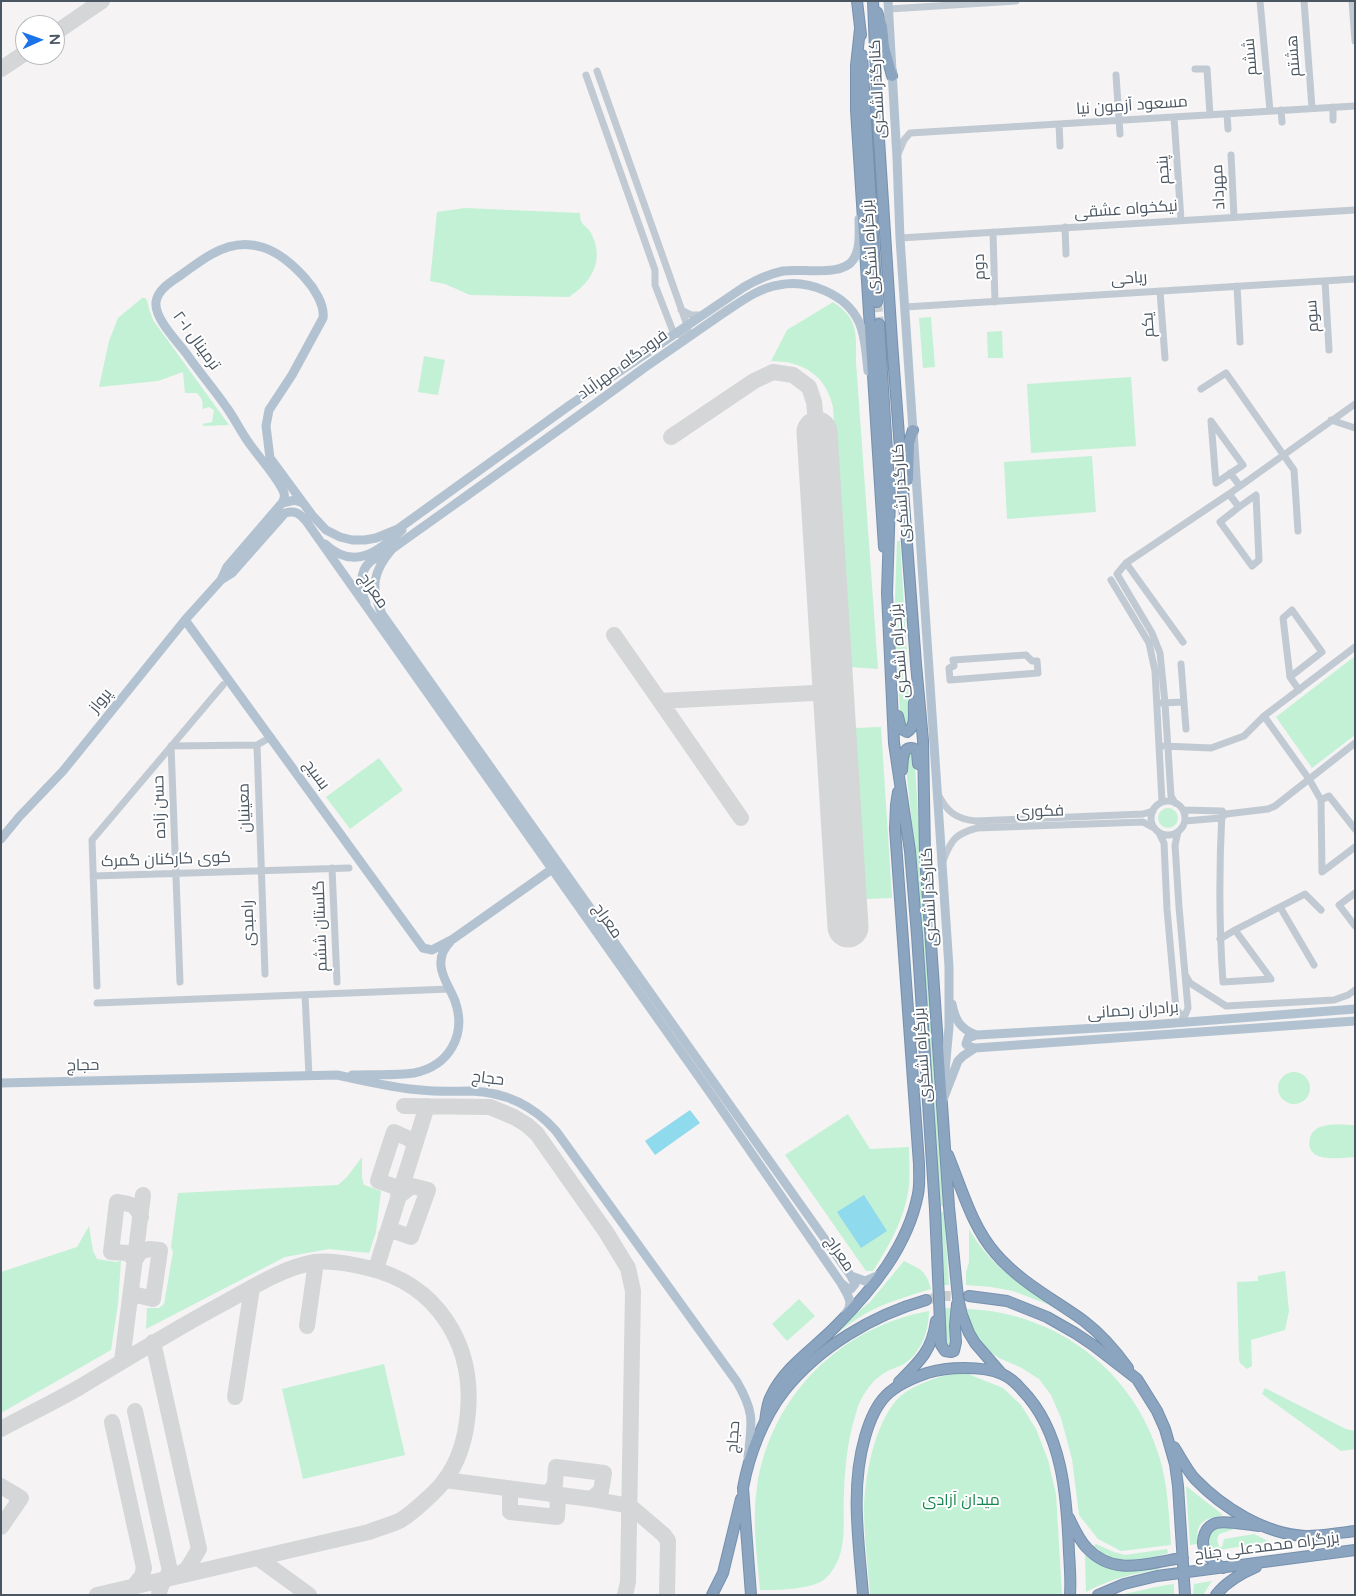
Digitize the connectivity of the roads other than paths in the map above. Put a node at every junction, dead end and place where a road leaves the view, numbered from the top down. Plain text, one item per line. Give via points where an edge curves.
1 (858, 1) edge
2 (874, 1) edge
3 (1016, 1) edge
4 (1260, 1) edge
5 (1304, 1) edge
6 (1352, 1) edge
7 (888, 5) edge
8 (860, 30) junction
9 (1355, 42) edge
10 (1195, 69) dead end
11 (597, 71) dead end
12 (586, 75) dead end
13 (1116, 75) dead end
14 (892, 76) junction
15 (1355, 106) edge
16 (1332, 107) junction
17 (1312, 108) junction
18 (1281, 110) junction
19 (1270, 111) junction
20 (1227, 114) junction
21 (1210, 115) junction
22 (1174, 117) junction
23 (1119, 120) junction
24 (1334, 120) dead end
25 (1282, 122) dead end
26 (1059, 124) junction
27 (1228, 129) dead end
28 (1120, 134) dead end
29 (1060, 146) dead end
30 (1231, 155) dead end
31 (897, 158) junction
32 (861, 195) junction
33 (1355, 210) edge
34 (1234, 217) junction
35 (1181, 220) junction
36 (1065, 227) junction
37 (993, 232) junction
38 (900, 238) junction
39 (1066, 254) dead end
40 (1355, 279) edge
41 (1325, 281) junction
42 (1237, 286) junction
43 (1160, 291) junction
44 (877, 302) tunnel mouth
45 (995, 302) junction
46 (905, 307) junction
47 (680, 310) junction
48 (703, 315) junction
49 (878, 324) tunnel mouth
50 (687, 325) junction
51 (674, 334) junction
52 (689, 336) junction
53 (1240, 342) dead end
54 (1329, 350) dead end
55 (1165, 358) dead end
56 (1201, 389) dead end
57 (1355, 404) edge
58 (875, 418) junction
59 (1332, 420) junction
60 (1355, 428) edge
61 (913, 430) junction
62 (508, 448) junction
63 (1283, 455) junction
64 (267, 460) junction
65 (517, 460) junction
66 (1230, 473) junction
67 (1240, 486) junction
68 (292, 487) junction
69 (284, 494) junction
70 (1230, 494) junction
71 (282, 503) junction
72 (304, 503) junction
73 (433, 504) junction
74 (1239, 507) junction
75 (906, 522) junction
76 (1298, 531) dead end
77 (317, 537) junction
78 (392, 549) junction
79 (1126, 562) junction
80 (221, 580) junction
81 (1111, 580) dead end
82 (887, 592) junction
83 (378, 617) junction
84 (185, 620) junction
85 (1183, 642) dead end
86 (1355, 646) edge
87 (954, 660) joint
88 (916, 664) junction
89 (1181, 664) dead end
90 (891, 671) junction
91 (1290, 677) junction
92 (223, 685) dead end
93 (1299, 690) junction
94 (1184, 702) junction
95 (1156, 703) junction
96 (1165, 703) junction
97 (1264, 716) junction
98 (1186, 729) dead end
99 (270, 738) junction
100 (257, 744) junction
101 (1355, 744) edge
102 (171, 746) junction
103 (1159, 746) junction
104 (1168, 746) junction
105 (1310, 779) junction
106 (900, 785) junction
107 (938, 794) junction
108 (1321, 800) junction
109 (1162, 802) junction
110 (1175, 803) junction
111 (1183, 810) junction
112 (1153, 811) junction
113 (1223, 815) junction
114 (1185, 821) junction
115 (1355, 829) edge
116 (1156, 830) junction
117 (1178, 832) junction
118 (1, 839) edge
119 (1355, 847) edge
120 (925, 856) junction
121 (943, 861) junction
122 (560, 864) junction
123 (332, 868) junction
124 (349, 868) dead end
125 (552, 870) junction
126 (261, 871) junction
127 (176, 873) junction
128 (93, 876) junction
129 (1355, 894) edge
130 (1179, 907) junction
131 (1280, 907) junction
132 (1168, 909) junction
133 (1321, 910) dead end
134 (1355, 926) edge
135 (1235, 930) junction
136 (452, 939) junction
137 (1220, 939) junction
138 (620, 956) junction
139 (1314, 965) dead end
140 (1184, 972) junction
141 (265, 974) dead end
142 (180, 982) dead end
143 (337, 982) dead end
144 (949, 983) junction
145 (97, 986) dead end
146 (450, 989) junction
147 (1355, 990) edge
148 (1175, 993) junction
149 (1187, 993) junction
150 (305, 995) junction
151 (98, 1003) dead end
152 (1355, 1008) edge
153 (1184, 1020) junction
154 (1355, 1021) edge
155 (977, 1035) junction
156 (975, 1048) junction
157 (337, 1075) junction
158 (308, 1076) junction
159 (1, 1083) edge
160 (942, 1102) junction
161 (944, 1145) junction
162 (882, 1274) junction
163 (851, 1276) junction
164 (840, 1283) junction
165 (969, 1296) tunnel mouth
166 (958, 1298) junction
167 (926, 1300) tunnel mouth
168 (938, 1303) junction
169 (836, 1327) junction
170 (1000, 1373) junction
171 (1137, 1379) junction
172 (892, 1389) junction
173 (764, 1422) junction
174 (1169, 1438) junction
175 (746, 1474) junction
176 (744, 1488) junction
177 (1068, 1516) junction
178 (1267, 1527) junction
179 (1355, 1531) edge
180 (1355, 1550) edge
181 (1182, 1558) junction
182 (1271, 1562) junction
183 (1223, 1568) junction
184 (1184, 1572) junction
185 (712, 1595) edge
186 (751, 1595) edge
187 (863, 1595) edge
188 (1070, 1595) edge
189 (1098, 1595) edge
190 (1185, 1595) edge
191 (1216, 1595) edge

1 - 8 highway, بزرگراه لشگری
2 - 14 highway
2 - 75 highway, بزرگراه لشگری via 879,134
3 - 7 street
4 - 19 street, ششم
5 - 17 street, هشتم
6 - 9 street
7 - 14 main road, کنارگذر لشکری
8 - 32 highway via 856,110
8 - 44 highway, بزرگراه لشگری
10 - 21 street via 1207,69
11 - 47 street
12 - 51 street
13 - 23 street
14 - 31 main road, کنارگذر لشکری
15 - 16 street, مسعود آزمون نیا
16 - 17 street, مسعود آزمون نیا
16 - 24 street
17 - 18 street, مسعود آزمون نیا
18 - 19 street, مسعود آزمون نیا
18 - 25 street
19 - 20 street, مسعود آزمون نیا
20 - 21 street, مسعود آزمون نیا
20 - 27 street
21 - 22 street, مسعود آزمون نیا
22 - 23 street, مسعود آزمون نیا
22 - 35 street, پنجم
23 - 26 street, مسعود آزمون نیا
23 - 28 street
26 - 29 street
26 - 31 street, مسعود آزمون نیا via 910,133
30 - 34 street, مهرداد
31 - 38 main road, کنارگذر لشکری
32 - 48 main road, فرودگاه مهرآباد via 858,249 848,266 770,274
32 - 58 highway
33 - 34 street, نیکخواه عشقی
34 - 35 street, نیکخواه عشقی
35 - 36 street, نیکخواه عشقی
36 - 37 street, نیکخواه عشقی
36 - 39 street
37 - 38 street, نیکخواه عشقی
37 - 45 street, دوم
38 - 46 main road, کنارگذر لشکری
40 - 41 street, ریاحی
41 - 42 street, ریاحی
41 - 54 street, سوم
42 - 43 street, ریاحی
42 - 53 street
43 - 45 street, ریاحی
43 - 55 street, یکم
45 - 46 street, ریاحی
46 - 61 main road, کنارگذر لشکری
47 - 48 street via 691,316
47 - 50 street
48 - 50 main road, فرودگاه مهرآباد
49 - 82 highway, بزرگراه لشگری via 890,499
50 - 51 main road, فرودگاه مهرآباد
50 - 52 street
51 - 52 street
51 - 62 main road, فرودگاه مهرآباد
52 - 58 main road, فرودگاه مهرآباد via 768,287 799,284 826,292 841,300 859,322 864,336
52 - 65 main road, فرودگاه مهرآباد
56 - 63 street via 1226,374
57 - 59 street
58 - 82 highway
59 - 60 street
59 - 63 street
61 - 75 highway via 909,443
61 - 107 main road, کنارگذر لشکری
62 - 65 main road
62 - 73 main road, فرودگاه مهرآباد
63 - 67 street
63 - 76 street via 1294,470
64 - 64 main road, ترمینال ۱-۲ via 269,410 292,375 324,314 311,285 282,256 264,247 237,245 212,253 162,288 156,302 157,312
64 - 68 main road
64 - 69 main road
65 - 78 main road, فرودگاه مهرآباد
66 - 66 street via 1243,464 1211,421 1216,483
66 - 67 street
67 - 70 street
68 - 69 main road via 291,494
68 - 72 main road
69 - 71 main road
70 - 74 street
70 - 79 street
71 - 72 main road via 295,500
71 - 80 main road, پرواز via 231,561
72 - 73 main road, فرودگاه مهرآباد via 326,530 340,537 365,540 398,529
73 - 77 main road via 394,537 363,557 344,556 331,550
74 - 74 street via 1256,495 1259,560 1252,566 1220,522
75 - 88 highway, بزرگراه لشگری
77 - 80 main road, پرواز via 300,514 285,513 232,573
77 - 83 main road, معراج
78 - 83 main road, فرودگاه مهرآباد via 379,567 375,580
78 - 83 main road via 369,563 361,584 364,599
79 - 85 street
79 - 96 street via 1117,574 1157,643
80 - 84 main road, پرواز
81 - 95 street via 1149,643 1155,671
82 - 90 highway, بزرگراه لشگری
83 - 122 main road, معراج
83 - 125 main road, معراج
84 - 99 main road, بسیج
84 - 118 main road, پرواز via 63,771
86 - 93 street
87 - 87 street via 1026,655 1037,661 1038,673 950,680 949,668 954,666
88 - 90 highway via 914,724 907,732 899,727
88 - 120 highway, بزرگراه لشگری via 923,740
89 - 94 street
90 - 106 highway, بزرگراه لشگری via 894,743
91 - 91 street via 1322,652 1292,610 1283,618
91 - 93 street
92 - 102 street
93 - 97 street
94 - 96 street
94 - 98 street
95 - 96 street
95 - 103 street
96 - 104 street
97 - 104 street via 1244,736 1210,748
97 - 105 street
99 - 100 street
99 - 136 main road, بسیج via 423,948 432,950
100 - 102 street
100 - 126 street, معینیان
101 - 105 street
102 - 127 street, حسن زاده
102 - 128 street via 92,840
103 - 104 street
103 - 109 street
104 - 110 street via 1171,796
105 - 108 street
105 - 113 street via 1268,809
106 - 120 highway via 903,754 912,747 917,752
106 - 162 highway via 895,829 919,1187 908,1226
106 - 168 highway, بزرگراه لشگری via 910,851 917,935
107 - 112 street, فکوری via 952,813 962,819 976,821
107 - 121 main road, کنارگذر لشکری
108 - 115 street via 1329,796
108 - 119 street via 1322,872
109 - 110 street
109 - 112 street
110 - 111 street
111 - 113 street
111 - 114 street
112 - 116 street via 1151,820
113 - 114 street
113 - 137 street
114 - 117 street
116 - 117 street via 1169,835
116 - 121 street, فکوری via 1143,822 977,828 954,838
116 - 132 street via 1164,843
117 - 130 street via 1175,845
120 - 160 highway, بزرگراه لشگری
121 - 144 main road, کنارگذر لشکری
122 - 125 main road
122 - 138 main road, معراج
123 - 124 street, کوی کارکنان گمرک
123 - 126 street, کوی کارکنان گمرک
123 - 143 street, گلستان ششم
125 - 136 main road
125 - 138 main road, معراج
126 - 127 street, کوی کارکنان گمرک
126 - 141 street, رامبدی
127 - 128 street, کوی کارکنان گمرک
127 - 142 street, حسن زاده
128 - 145 street, کوی کارکنان گمرک
129 - 134 street via 1339,906
130 - 132 street
130 - 140 street
131 - 133 street via 1305,894
131 - 135 street
131 - 139 street
132 - 148 street
135 - 137 street
135 - 137 street via 1271,979 1223,982
136 - 146 main road via 445,947 440,964
138 - 163 main road, معراج
138 - 164 main road, معراج
140 - 147 street via 1190,983 1226,1006 1334,1000
140 - 149 street
144 - 155 main road via 957,1021 963,1029
144 - 160 main road via 949,1028
146 - 150 street
146 - 157 main road via 456,1004 458,1029 452,1048 440,1061 414,1073
148 - 149 street
148 - 153 street via 1176,1009
149 - 153 street via 1188,1008
150 - 151 street
150 - 158 street
152 - 153 main road, برادران رحمانی
153 - 155 main road, برادران رحمانی
154 - 156 main road, برادران رحمانی
155 - 156 main road via 966,1041 968,1046
156 - 160 main road via 958,1061
157 - 158 main road, حجاج
157 - 175 main road, حجاج via 386,1086 436,1092 499,1094 523,1103 548,1122 737,1382 751,1414
158 - 159 main road, حجاج
160 - 161 highway, بزرگراه لشگری
161 - 166 highway, بزرگراه لشگری
161 - 171 highway via 974,1220 994,1253 1085,1322 1111,1345
162 - 163 main road, معراج via 865,1281
162 - 169 highway
163 - 164 main road via 855,1284 851,1289
164 - 169 main road, معراج via 851,1305
165 - 171 highway via 1007,1301 1047,1317 1075,1333
166 - 168 highway via 956,1347 951,1352 945,1351 941,1345
166 - 170 highway via 972,1338
167 - 173 highway via 888,1313 849,1334 803,1370 784,1391
168 - 172 highway via 935,1332 924,1358
169 - 173 highway via 787,1372 770,1397
170 - 172 highway via 977,1368 944,1369
170 - 177 highway via 1029,1397 1046,1425 1062,1475
171 - 174 highway
172 - 187 highway via 870,1423 859,1471 858,1525
173 - 175 highway
174 - 178 highway, بزرگراه محمدعلی جناح via 1194,1478 1232,1510
174 - 181 highway via 1178,1486
175 - 176 highway
176 - 185 highway via 722,1573
176 - 186 highway
177 - 181 highway via 1087,1548 1102,1560 1131,1567
177 - 188 highway
178 - 179 highway, بزرگراه محمدعلی جناح via 1306,1536
178 - 183 highway via 1218,1522 1208,1528 1203,1548
180 - 182 highway, بزرگراه محمدعلی جناح
181 - 184 highway
182 - 183 highway, بزرگراه محمدعلی جناح
182 - 191 highway via 1244,1572
183 - 184 highway, بزرگراه محمدعلی جناح
184 - 189 highway, بزرگراه محمدعلی جناح via 1124,1584
184 - 190 highway

